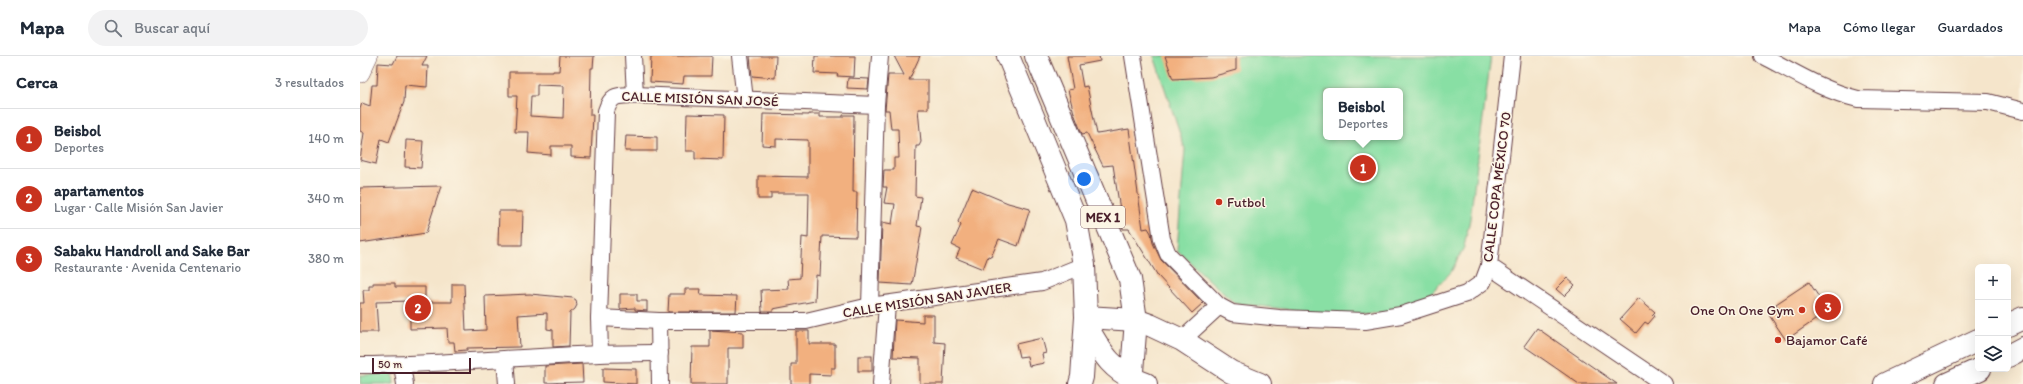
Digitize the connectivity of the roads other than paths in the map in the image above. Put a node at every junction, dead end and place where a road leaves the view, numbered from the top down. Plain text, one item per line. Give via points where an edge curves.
1 (368, 56) edge
2 (633, 56) edge
3 (740, 56) edge
4 (880, 56) edge
5 (1008, 56) edge
6 (1036, 56) edge
7 (1133, 56) edge
8 (1512, 56) edge
9 (1763, 56) edge
10 (360, 74) edge
11 (635, 95) junction
12 (745, 100) junction
13 (876, 105) junction
14 (2023, 111) edge
15 (1084, 265) junction
16 (1489, 266) junction
17 (887, 305) junction
18 (870, 306) junction
19 (1219, 306) junction
20 (599, 318) junction
21 (2023, 318) edge
22 (1136, 320) junction
23 (659, 321) junction
24 (1086, 321) junction
25 (2011, 324) edge
26 (1182, 340) junction
27 (1975, 341) edge
28 (2023, 348) edge
29 (600, 352) junction
30 (660, 353) junction
31 (2011, 354) edge
32 (505, 359) junction
33 (360, 365) edge
34 (402, 365) junction
35 (1975, 371) edge
36 (1136, 382) edge
37 (404, 384) edge
38 (508, 384) edge
39 (660, 384) edge
40 (881, 384) edge
41 (1080, 384) edge
42 (1260, 384) edge
43 (1664, 384) edge
44 (1885, 384) edge
45 (1948, 384) edge

1 - 10 street
2 - 11 street
3 - 12 street
4 - 13 street
5 - 15 main road, MEX 1 via 1076,220
6 - 22 main road, MEX 1 via 1099,209 1120,252 1130,280
7 - 19 street via 1162,239 1168,254
8 - 16 street, CALLE COPA MÉXICO 70
9 - 14 street via 1824,88 1858,99 1988,102
11 - 12 street, CALLE MISIÓN SAN JOSÉ
11 - 20 street, CALLE MISIÓN SAN JOSÉ via 614,96 606,110
12 - 13 street, CALLE MISIÓN SAN JOSÉ
13 - 18 street
15 - 17 street, CALLE MISIÓN SAN JAVIER via 1042,282
15 - 24 main road, MEX 1
16 - 19 street, CALLE COPA MÉXICO 70 via 1483,282 1466,294 1401,315 1365,321 1279,318 1232,313
16 - 43 street
17 - 18 street, CALLE MISIÓN SAN JAVIER
17 - 40 street
18 - 23 street, CALLE MISIÓN SAN JAVIER via 806,321
19 - 26 street
20 - 23 street, CALLE MISIÓN SAN JAVIER
20 - 29 street, CALLE MISIÓN SAN JOSÉ
21 - 25 main road
22 - 24 main road
22 - 26 main road
22 - 36 main road, MEX 1
23 - 30 street
24 - 36 main road via 1101,352 1114,367
24 - 41 main road, MEX 1
26 - 42 main road via 1231,372
27 - 44 main road
28 - 31 main road
29 - 30 street
29 - 32 street
30 - 39 street
32 - 34 street
32 - 38 street
33 - 34 street
34 - 37 street
35 - 45 main road

